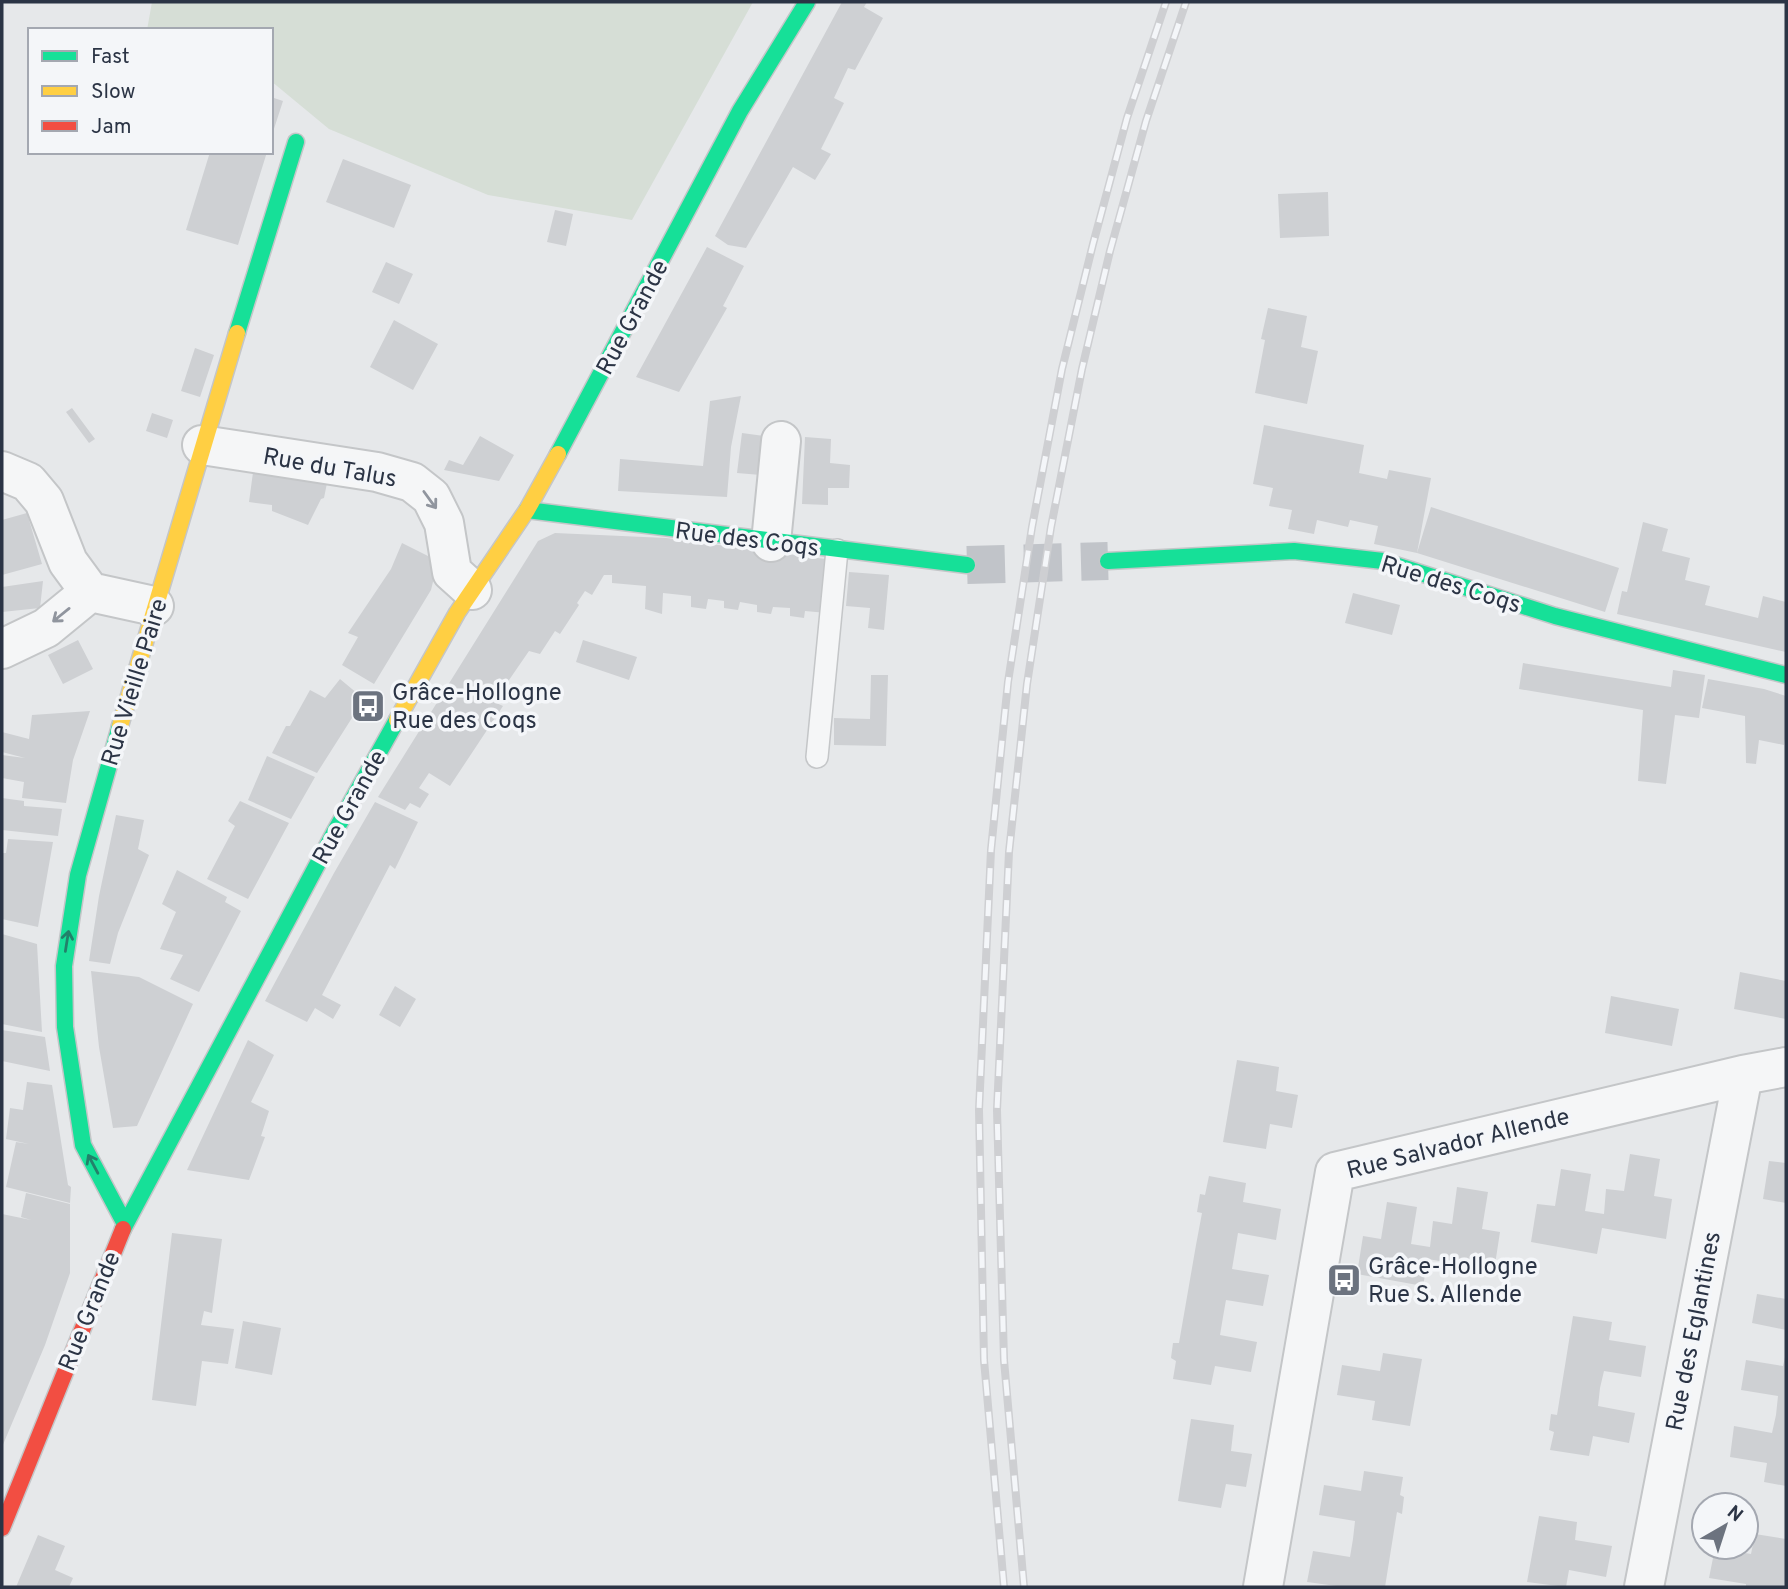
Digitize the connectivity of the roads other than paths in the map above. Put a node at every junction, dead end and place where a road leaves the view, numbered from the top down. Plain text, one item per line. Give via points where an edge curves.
1 (807, 2) edge
2 (296, 142) dead end
3 (781, 441) dead end
4 (202, 445) junction
5 (15, 476) edge
6 (527, 510) junction
7 (771, 542) junction
8 (837, 550) junction
9 (1108, 561) tunnel mouth
10 (967, 565) tunnel mouth
11 (472, 590) junction
12 (121, 599) junction
13 (2, 649) edge
14 (1786, 675) edge
15 (817, 757) dead end
16 (1786, 1068) edge
17 (1743, 1075) junction
18 (125, 1224) junction
19 (2, 1528) edge
20 (1263, 1587) edge
21 (1644, 1587) edge

1 - 6 street, Rue Grande via 740,111
2 - 4 street, Rue Vieille Paire
3 - 7 street
4 -> 11 street, Rue du Talus via 377,472 412,482 431,496 443,523 452,572
4 - 12 street, Rue Vieille Paire via 167,571
5 - 12 street via 44,501 68,562
6 - 7 street, Rue des Coqs
6 - 11 street, Rue Grande
7 - 8 street, Rue des Coqs
8 - 10 street, Rue des Coqs
8 - 15 lane
9 - 14 street, Rue des Coqs via 1294,551 1383,561 1555,616
11 - 18 street, Rue Grande via 334,834
12 -> 13 street
18 -> 12 street, Rue Vieille Paire via 83,1145 65,1027 64,966
16 - 17 street, Rue Salvador Allende
17 - 20 street, Rue Salvador Allende via 1335,1172
17 - 21 street, Rue des Eglantines
18 - 19 street, Rue Grande

